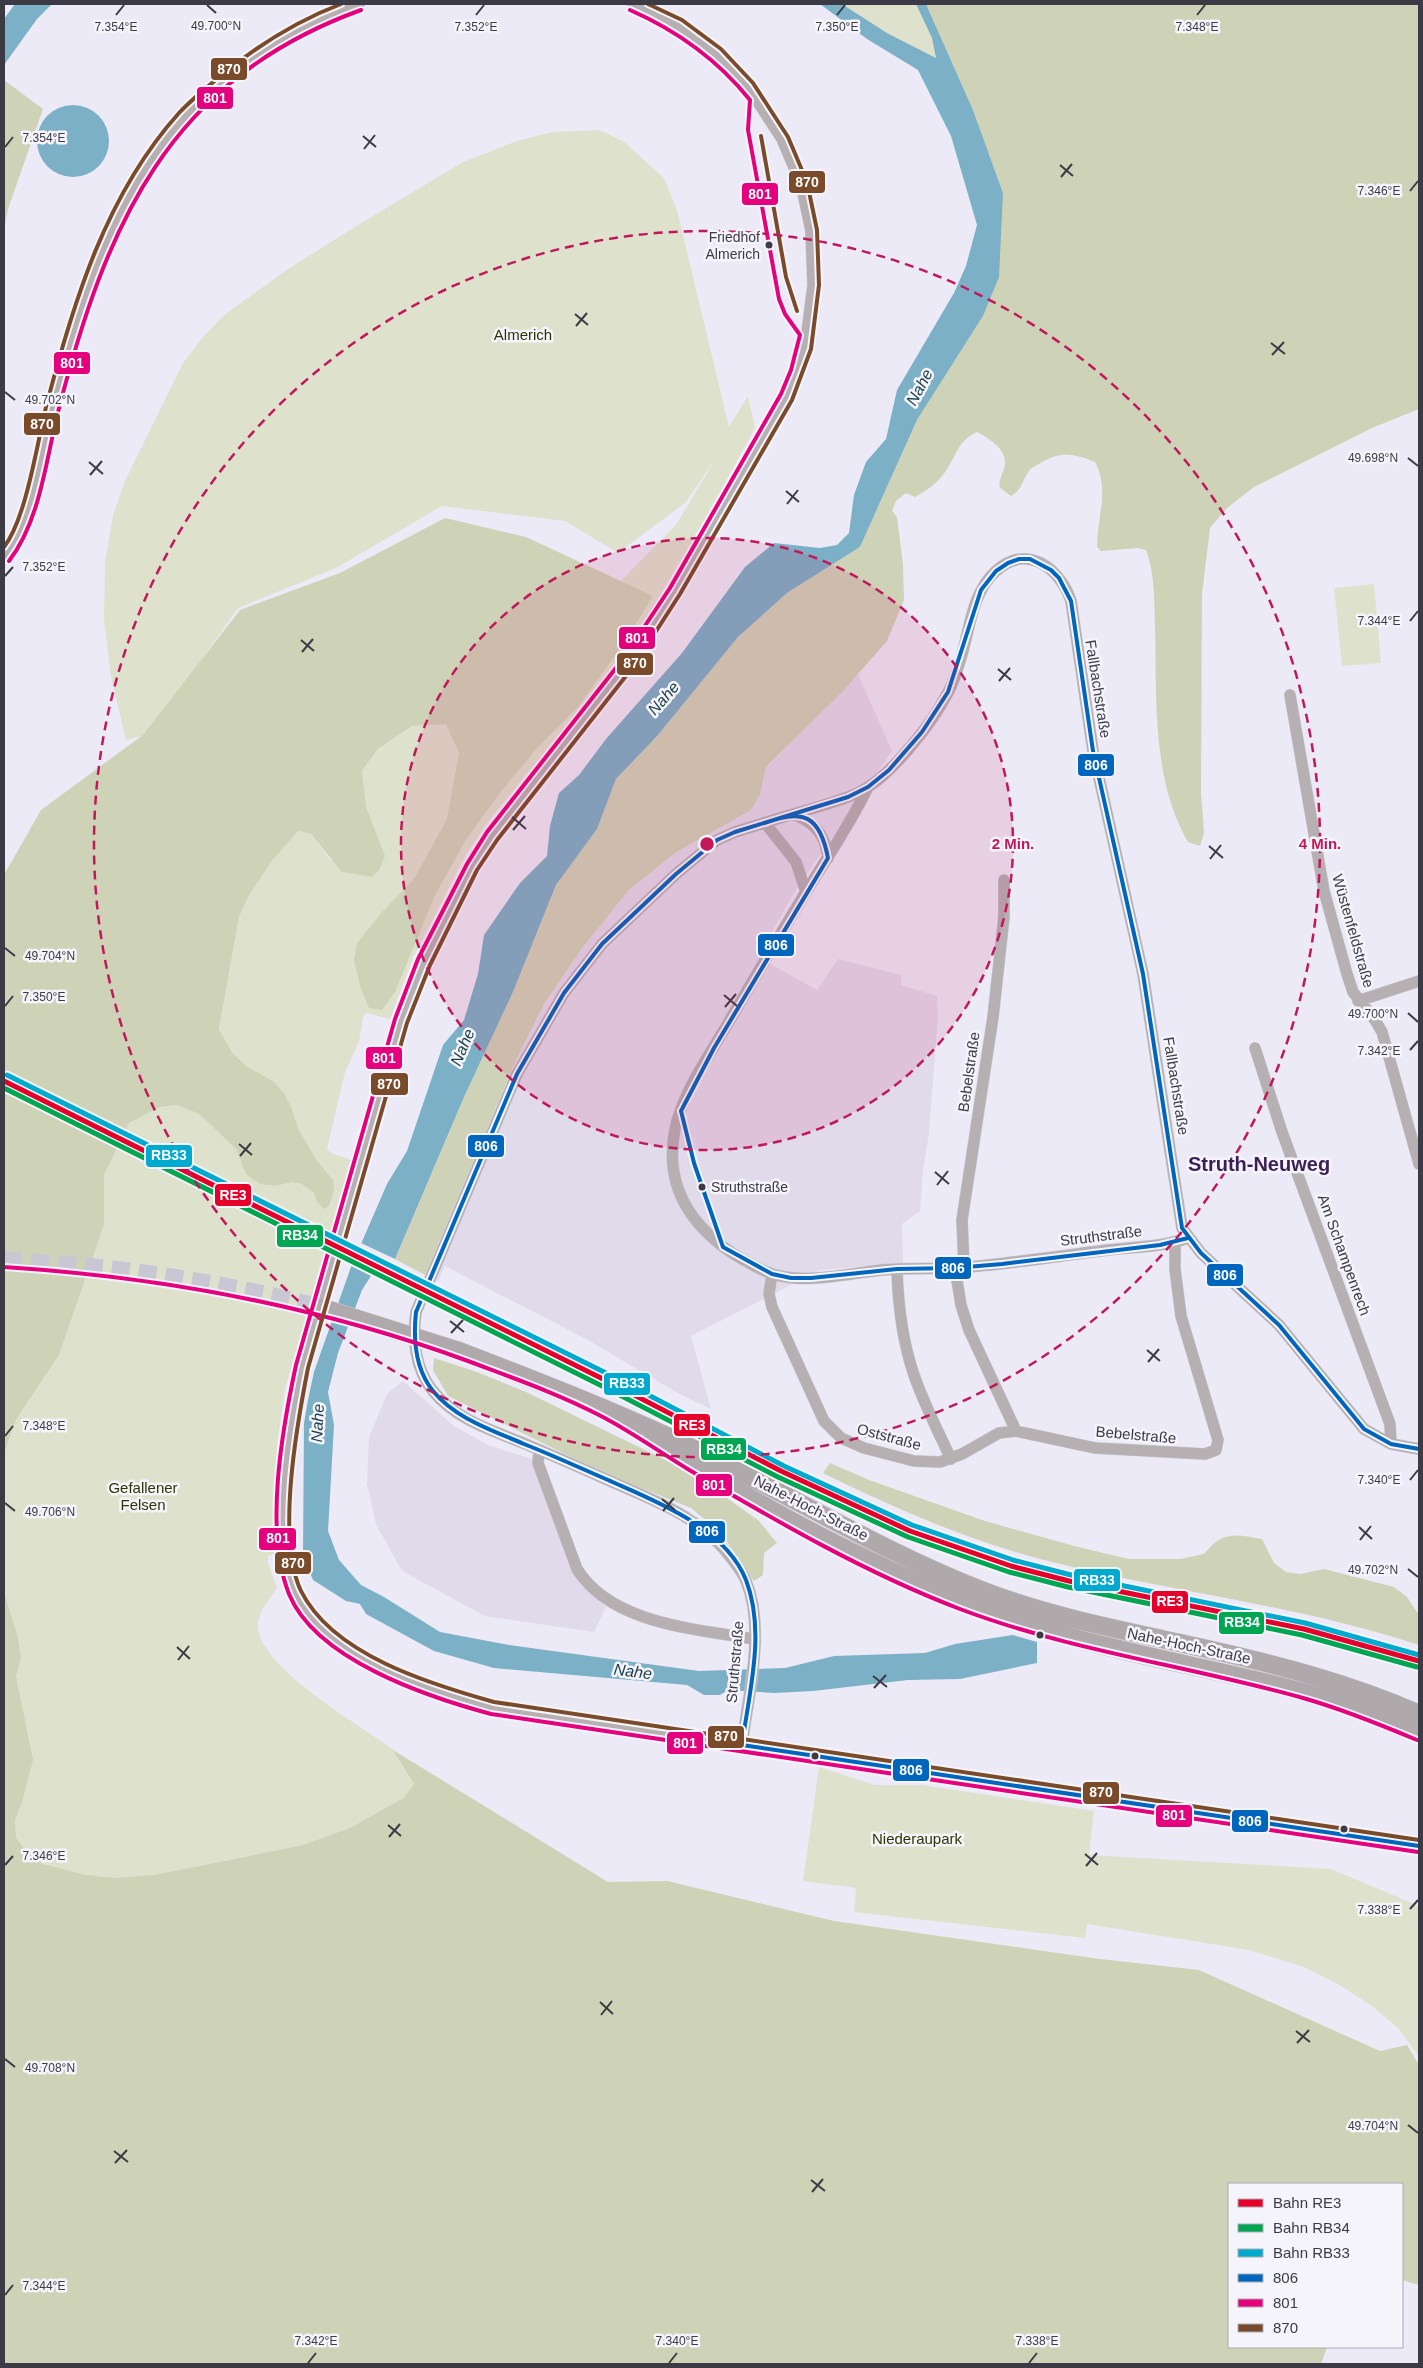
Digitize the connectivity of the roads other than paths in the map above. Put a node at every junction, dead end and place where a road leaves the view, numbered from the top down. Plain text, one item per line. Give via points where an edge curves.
1 (359, 4) edge
2 (633, 4) edge
3 (4, 557) edge
4 (1290, 695) dead end
5 (868, 787) junction
6 (793, 814) junction
7 (765, 823) junction
8 (828, 858) junction
9 (1004, 880) dead end
10 (806, 892) junction
11 (1419, 981) edge
12 (1358, 1001) junction
13 (1255, 1048) dead end
14 (1419, 1164) edge
15 (1188, 1238) junction
16 (1175, 1242) junction
17 (959, 1268) junction
18 (896, 1269) junction
19 (772, 1274) junction
20 (323, 1308) tunnel mouth
21 (598, 1407) junction
22 (1016, 1431) junction
23 (1391, 1444) junction
24 (1419, 1449) edge
25 (539, 1450) junction
26 (951, 1459) junction
27 (754, 1644) junction
28 (1419, 1714) edge
29 (1419, 1734) edge
30 (742, 1745) junction
31 (1419, 1846) edge

1 - 3 street via 294,31 227,79 184,116 135,183 90,280 26,516 16,543
2 - 30 street via 679,25 717,54 748,88 782,139 801,184 811,231 813,285 805,348 787,396 675,591 623,670 492,836 460,890 424,962 401,1021 302,1367 287,1450 286,1541 290,1577 308,1612 349,1648 410,1681 439,1693 501,1709
4 - 12 street, Wüstenfeldstraße via 1324,891 1347,974
5 - 6 street, Fallbachstraße
5 - 8 street, Struthstraße
5 - 15 street, Fallbachstraße via 897,760 947,695 980,590 988,579 997,569 1024,559 1049,567 1067,588 1071,601 1093,751 1143,974 1180,1218
6 - 7 street, Struthstraße
6 - 8 street via 817,828 823,837
7 - 10 street via 796,862
7 - 25 street, Struthstraße via 717,840 698,854 602,944 564,993 516,1074 420,1297 413,1329 414,1348 432,1390 459,1414 480,1426
8 - 10 street, Struthstraße
9 - 17 street, Bebelstraße via 1004,917 994,1008 962,1220
10 - 19 street, Struthstraße via 695,1080 681,1111 673,1144 675,1178 690,1214 723,1246
11 - 12 street
12 - 14 street, Wüstenfeldstraße via 1382,1032
13 - 23 street, Am Schampenrech via 1282,1132 1390,1424
15 - 16 street, Struthstraße
15 - 23 street via 1200,1253 1279,1325 1364,1429
16 - 17 street, Struthstraße
16 - 22 street, Bebelstraße via 1181,1316 1216,1430 1216,1450 1205,1454 1126,1451 1095,1448
17 - 18 street, Struthstraße
17 - 22 street, Bebelstraße via 961,1305
18 - 19 street, Struthstraße via 811,1278
18 - 26 street via 901,1326 909,1359 923,1400
19 - 26 street, Oststraße via 768,1294 772,1307 816,1406 832,1431 851,1443 888,1455 927,1463
20 - 21 main road, bridge via 459,1350
21 - 28 main road, Nahe-Hoch-Straße via 706,1455 900,1553 985,1591 1094,1624 1322,1678
21 - 29 main road, Nahe-Hoch-Straße via 795,1522 899,1576 966,1604 1063,1635 1304,1691 1364,1710
22 - 26 street, Oststraße via 999,1433
23 - 24 street
25 - 27 street, Struthstraße via 672,1508 710,1533 746,1580 755,1617
25 - 27 street via 538,1463 577,1569 585,1582 635,1614
27 - 30 street, Struthstraße
30 - 31 street

